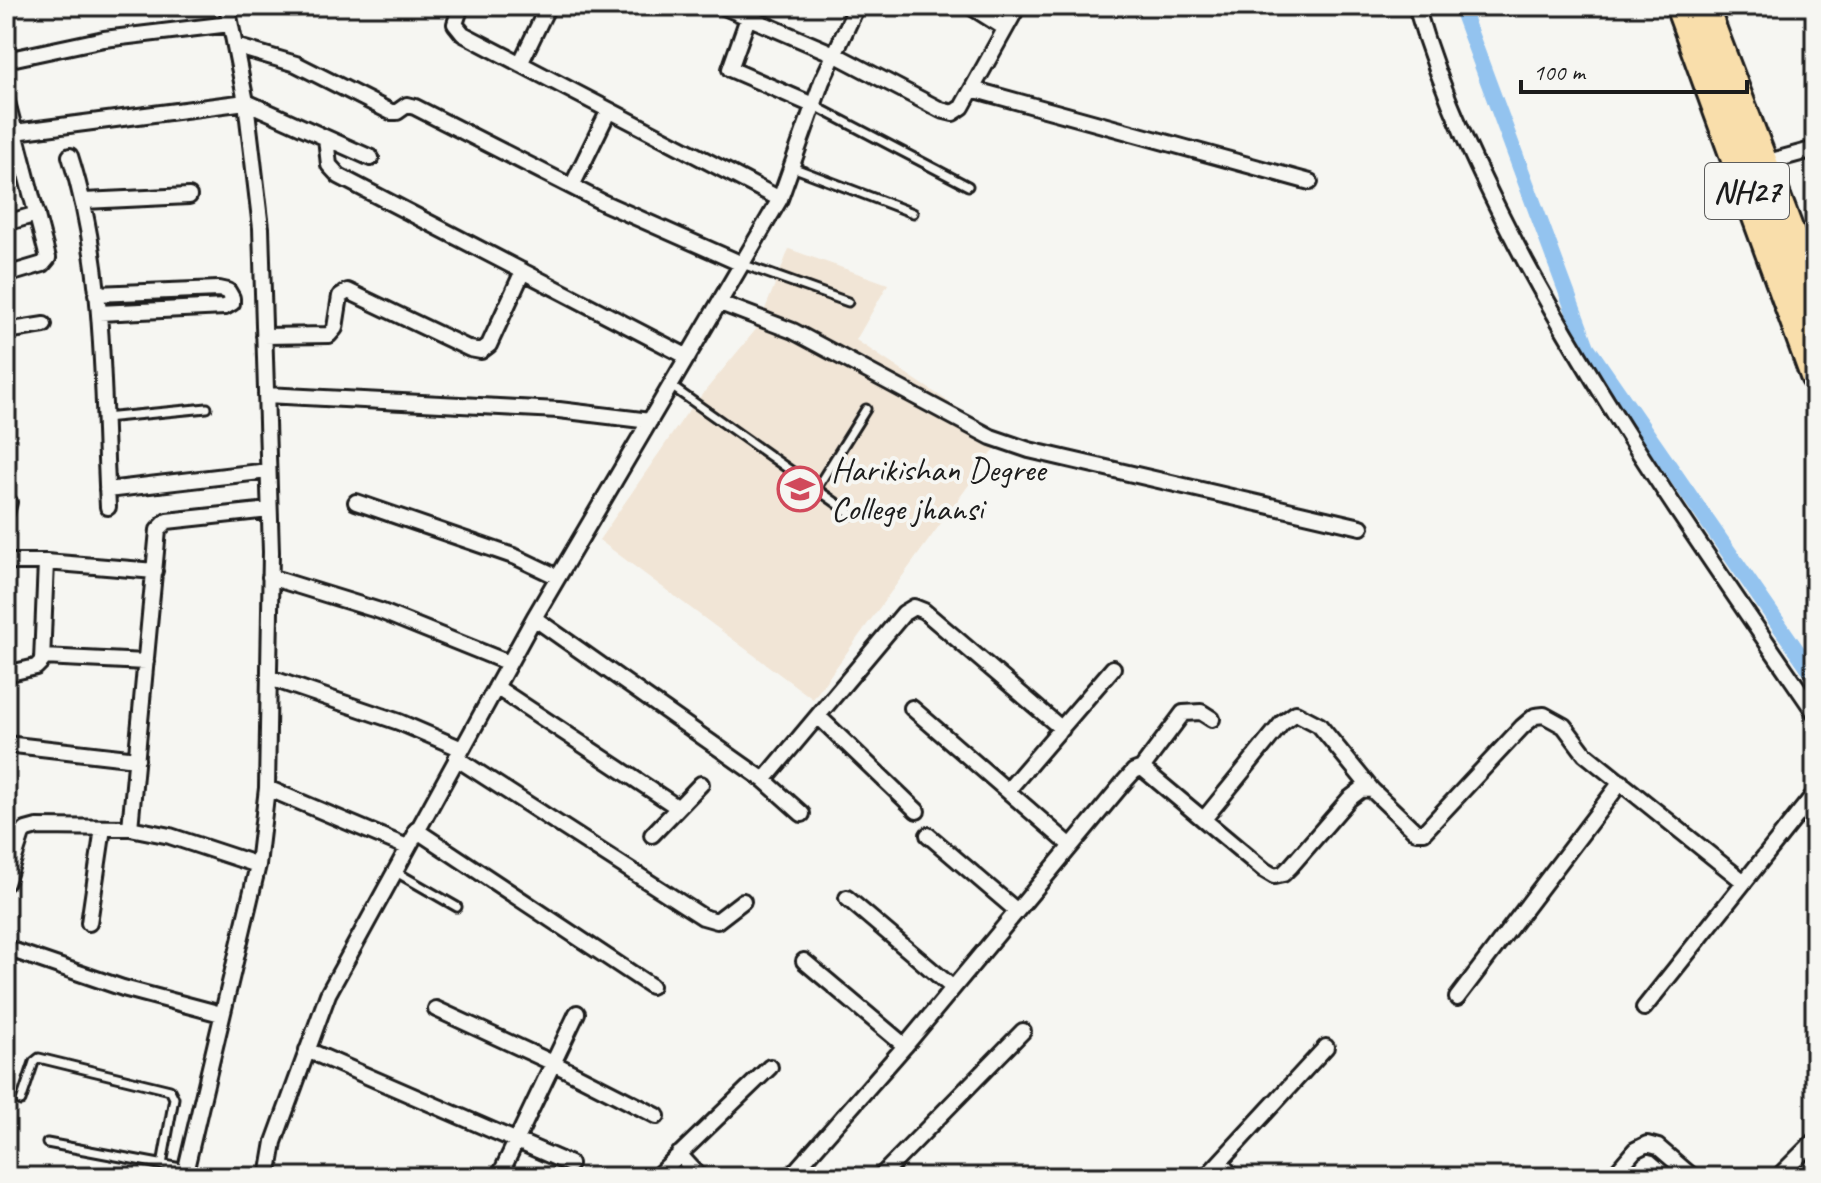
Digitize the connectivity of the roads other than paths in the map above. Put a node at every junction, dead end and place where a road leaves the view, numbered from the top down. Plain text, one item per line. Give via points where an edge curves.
1 (12, 6) edge
2 (227, 6) edge
3 (461, 6) edge
4 (548, 6) edge
5 (722, 6) edge
6 (857, 6) edge
7 (970, 6) edge
8 (1018, 6) edge
9 (1416, 6) edge
10 (1680, 6) edge
11 (1703, 6) edge
12 (6, 8) edge
13 (748, 18) junction
14 (230, 24) junction
15 (1005, 28) junction
16 (235, 46) junction
17 (834, 54) junction
18 (6, 60) edge
19 (520, 64) junction
20 (972, 89) junction
21 (6, 98) edge
22 (246, 102) junction
23 (815, 106) junction
24 (609, 110) junction
25 (8, 114) edge
26 (15, 132) junction
27 (326, 138) junction
28 (1815, 149) edge
29 (70, 156) dead end
30 (371, 158) dead end
31 (1764, 163) junction
32 (24, 166) junction
33 (791, 167) junction
34 (6, 170) edge
35 (1310, 182) dead end
36 (572, 186) junction
37 (968, 186) dead end
38 (189, 196) dead end
39 (780, 199) junction
40 (84, 201) junction
41 (913, 213) dead end
42 (37, 214) junction
43 (6, 223) edge
44 (742, 264) junction
45 (523, 271) junction
46 (6, 275) edge
47 (96, 294) junction
48 (1815, 299) edge
49 (848, 302) dead end
50 (720, 303) junction
51 (99, 313) junction
52 (44, 325) dead end
53 (6, 331) edge
54 (264, 336) junction
55 (688, 357) junction
56 (1815, 376) edge
57 (671, 386) junction
58 (266, 395) junction
59 (207, 408) dead end
60 (866, 409) dead end
61 (104, 418) junction
62 (650, 421) junction
63 (268, 471) junction
64 (816, 489) junction
65 (107, 490) junction
66 (356, 502) dead end
67 (108, 507) dead end
68 (269, 510) junction
69 (852, 514) dead end
70 (1361, 527) dead end
71 (6, 562) edge
72 (46, 562) junction
73 (155, 571) junction
74 (270, 577) junction
75 (558, 577) junction
76 (534, 618) junction
77 (43, 657) junction
78 (146, 662) junction
79 (509, 663) junction
80 (1113, 668) dead end
81 (6, 674) edge
82 (270, 678) junction
83 (496, 687) junction
84 (912, 708) dead end
85 (1815, 713) edge
86 (818, 716) junction
87 (1212, 719) dead end
88 (1062, 729) junction
89 (6, 744) edge
90 (459, 753) junction
91 (137, 759) junction
92 (1142, 768) junction
93 (764, 780) junction
94 (1621, 782) junction
95 (701, 784) dead end
96 (267, 788) junction
97 (1008, 790) junction
98 (1372, 790) junction
99 (1815, 793) edge
100 (677, 807) junction
101 (917, 811) dead end
102 (802, 814) dead end
103 (1204, 819) junction
104 (103, 828) junction
105 (130, 828) junction
106 (416, 830) junction
107 (652, 835) dead end
108 (928, 835) dead end
109 (1071, 846) junction
110 (407, 847) junction
111 (258, 865) junction
112 (394, 871) junction
113 (1744, 882) junction
114 (6, 883) edge
115 (847, 898) dead end
116 (743, 901) dead end
117 (457, 907) dead end
118 (1017, 911) junction
119 (89, 923) dead end
120 (6, 948) edge
121 (804, 961) dead end
122 (651, 986) dead end
123 (953, 988) junction
124 (1457, 998) dead end
125 (1644, 1008) dead end
126 (436, 1009) dead end
127 (577, 1013) dead end
128 (221, 1014) junction
129 (1023, 1031) dead end
130 (905, 1046) junction
131 (1326, 1047) dead end
132 (307, 1050) junction
133 (553, 1063) junction
134 (770, 1067) dead end
135 (21, 1101) dead end
136 (657, 1116) dead end
137 (516, 1140) junction
138 (1815, 1140) edge
139 (47, 1143) dead end
140 (679, 1154) junction
141 (1220, 1162) junction
142 (570, 1164) dead end
143 (162, 1165) junction
144 (185, 1173) edge
145 (268, 1177) edge
146 (499, 1177) edge
147 (656, 1177) edge
148 (700, 1177) edge
149 (790, 1177) edge
150 (880, 1177) edge
151 (1206, 1177) edge
152 (1233, 1177) edge
153 (1612, 1177) edge
154 (1693, 1177) edge
155 (1778, 1177) edge

1 - 12 street
2 - 14 street
3 - 19 street via 457,30
4 - 19 street
5 - 13 street
6 - 17 street
7 - 15 street
8 - 15 street
9 - 85 street via 1474,161 1550,309 1627,437
10 - 56 highway, NH27
11 - 31 highway, NH27
13 - 17 street
13 - 23 street via 730,69
14 - 16 street
14 - 18 street via 104,39
15 - 20 street
16 - 22 street
16 - 36 street via 296,64 391,112 415,107
17 - 20 street via 947,112 957,112
17 - 23 street
19 - 24 street
20 - 35 street
21 - 25 street
22 - 26 street
22 - 27 street
22 - 54 street via 261,228
23 - 33 street
23 - 37 lane
24 - 36 street
24 - 39 street
25 - 26 street
26 - 32 street
27 - 30 street
27 - 45 street via 329,165 339,176
28 - 31 street
29 - 40 street
31 - 48 highway, NH27
32 - 34 street
32 - 42 street
33 - 39 street
33 - 41 lane
36 - 44 street
38 - 40 street
39 - 44 street
40 - 47 street
42 - 43 street
42 - 46 street via 47,260
44 - 49 lane
44 - 50 street
45 - 54 street via 489,345 481,351 348,291 340,296 329,335
45 - 55 street
47 - 51 street
47 - 51 street via 219,289 232,298 225,307
50 - 55 street
50 - 70 street via 793,331 991,437
51 - 61 street
52 - 53 street
54 - 58 street
55 - 57 street
57 - 62 street
57 - 64 lane
58 - 62 street via 559,410
58 - 63 street
59 - 61 lane
60 - 64 lane
61 - 65 street
62 - 75 street
63 - 65 street
63 - 68 street
64 - 69 lane
65 - 67 street
66 - 75 street via 516,557
68 - 73 street via 163,523 157,534
68 - 74 street
71 - 72 street
72 - 73 street
72 - 77 street
73 - 78 street
74 - 79 street via 380,611
74 - 82 street
75 - 76 street
76 - 79 street
76 - 93 street
77 - 78 street
77 - 81 street via 36,667
78 - 91 street
79 - 83 street
80 - 88 street
82 - 90 street via 399,722
82 - 96 street
83 - 90 street
83 - 100 street
84 - 97 street
86 - 88 street via 914,607
86 - 93 street
86 - 101 street
87 - 92 street via 1201,712 1183,713
88 - 97 street
89 - 91 street
90 - 106 street
90 - 116 street via 703,917 717,921
91 - 105 street
92 - 103 street
92 - 109 street
93 - 102 street
94 - 98 street via 1585,754 1564,726 1544,715 1522,727 1424,832 1416,832
94 - 113 street
94 - 124 street
95 - 100 street
96 - 110 street
96 - 111 street
97 - 109 street
98 - 103 street via 1362,789 1349,799 1291,866 1274,876
98 - 103 street via 1319,725 1296,713 1282,723
99 - 113 street
100 - 107 street
104 - 105 street
104 - 114 street via 26,830
104 - 119 street
105 - 111 street
106 - 110 street
106 - 122 street
108 - 118 street
109 - 118 street
110 - 112 street
111 - 128 street
112 - 117 lane
112 - 132 street via 328,994
113 - 125 street
115 - 123 street
118 - 123 street
120 - 128 street
121 - 130 street
123 - 130 street
126 - 133 street
127 - 133 street
128 - 144 street
129 - 150 street
130 - 149 street
131 - 141 street
132 - 137 street
132 - 145 street via 274,1142
133 - 136 street
133 - 137 street
134 - 140 street
135 - 143 lane via 39,1058 170,1090 174,1098
137 - 142 street
137 - 146 street
138 - 155 street
139 - 143 lane
140 - 147 street
140 - 148 street
141 - 151 street
141 - 152 street
143 - 144 lane
153 - 154 street via 1647,1144

